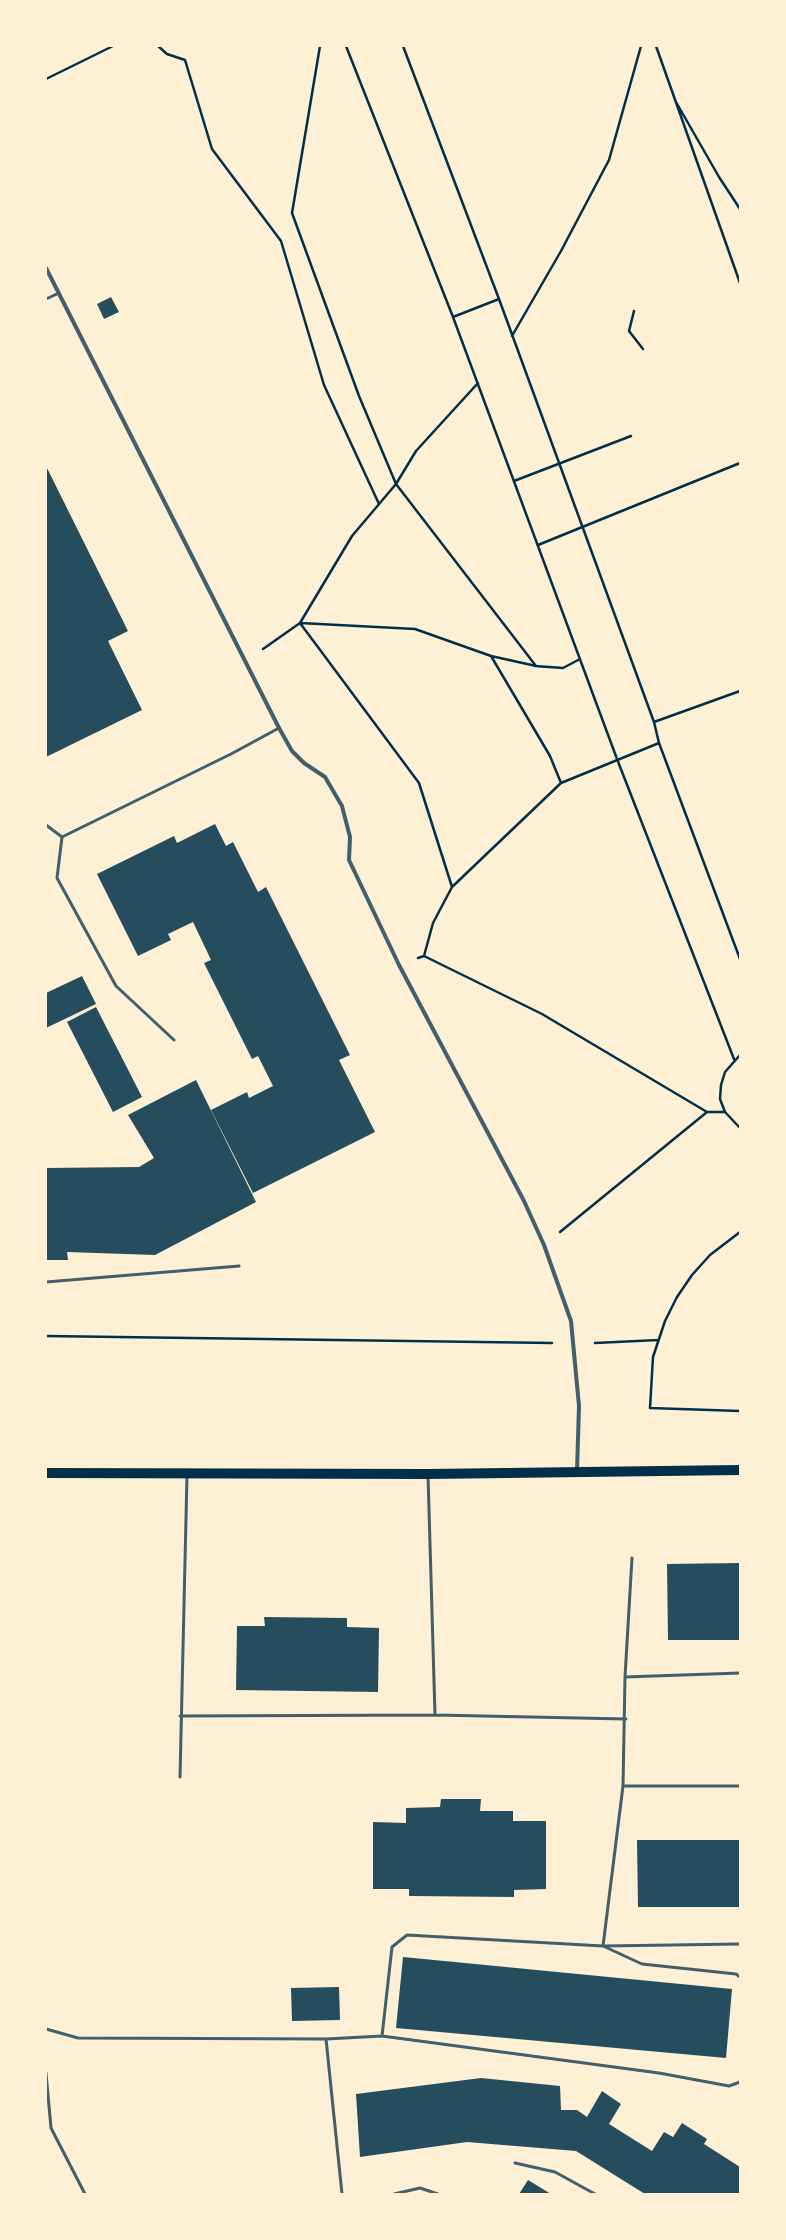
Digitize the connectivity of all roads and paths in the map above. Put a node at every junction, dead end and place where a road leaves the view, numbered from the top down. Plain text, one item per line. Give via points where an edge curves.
1 (113, 46) edge
2 (158, 46) edge
3 (320, 46) edge
4 (346, 46) edge
5 (402, 46) edge
6 (641, 46) edge
7 (656, 46) edge
8 (46, 79) edge
9 (673, 96) junction
10 (740, 209) edge
11 (46, 268) edge
12 (740, 283) edge
13 (59, 293) junction
14 (46, 299) edge
15 (499, 299) junction
16 (634, 311) dead end
17 (453, 317) junction
18 (512, 336) junction
19 (643, 349) dead end
20 (478, 383) junction
21 (631, 436) dead end
22 (740, 462) edge
23 (558, 464) junction
24 (514, 481) junction
25 (396, 484) junction
26 (379, 504) junction
27 (582, 527) junction
28 (538, 545) junction
29 (300, 623) junction
30 (261, 651) dead end
31 (491, 656) junction
32 (580, 659) junction
33 (536, 666) junction
34 (740, 691) edge
35 (654, 722) junction
36 (279, 728) junction
37 (659, 743) junction
38 (617, 759) junction
39 (561, 783) junction
40 (46, 826) edge
41 (62, 837) junction
42 (452, 887) junction
43 (424, 956) junction
44 (740, 959) edge
45 (399, 965) junction
46 (174, 1040) dead end
47 (740, 1055) edge
48 (734, 1059) junction
49 (707, 1112) junction
50 (725, 1112) junction
51 (740, 1128) edge
52 (740, 1232) edge
53 (544, 1245) junction
54 (239, 1266) dead end
55 (46, 1282) edge
56 (46, 1336) edge
57 (658, 1340) junction
58 (572, 1344) junction
59 (740, 1411) edge
60 (740, 1470) edge
61 (577, 1471) junction
62 (46, 1473) edge
63 (187, 1474) junction
64 (428, 1474) junction
65 (632, 1558) dead end
66 (740, 1673) edge
67 (625, 1677) junction
68 (436, 1715) junction
69 (180, 1716) junction
70 (626, 1718) junction
71 (180, 1777) dead end
72 (623, 1786) junction
73 (740, 1786) edge
74 (740, 1944) edge
75 (604, 1946) junction
76 (740, 1976) edge
77 (46, 2029) edge
78 (382, 2036) junction
79 (326, 2039) junction
80 (46, 2073) edge
81 (740, 2082) edge
82 (515, 2163) dead end
83 (85, 2194) edge
84 (342, 2194) edge
85 (394, 2194) edge
86 (438, 2194) edge
87 (595, 2194) edge

1 - 8 path
2 - 26 path via 167,54 185,60 212,149 280,241 324,385
3 - 25 path via 292,213 359,396
4 - 17 path
5 - 15 path
6 - 18 path via 609,160
7 - 9 path
9 - 10 path
9 - 12 path
11 - 13 street
13 - 14 lane
13 - 36 street
15 - 17 path
15 - 18 path
16 - 19 path via 629,331
17 - 20 path
18 - 23 path
20 - 24 path
20 - 25 path via 416,451
21 - 23 path
22 - 27 path
23 - 24 path
23 - 27 path
24 - 28 path
25 - 26 path
25 - 33 path
26 - 29 path via 352,536
27 - 28 path
27 - 35 path
28 - 32 path
29 - 30 path
29 - 31 path via 415,630
29 - 42 path via 419,783
31 - 33 path
31 - 39 path via 550,756
32 - 33 path via 563,668
32 - 38 path
34 - 35 path
35 - 37 path
36 - 41 lane via 232,754
36 - 45 street via 292,750 304,763 324,777 342,806 350,837 349,860
37 - 38 path
37 - 44 path
38 - 39 path
38 - 48 path
39 - 42 path
40 - 41 lane
41 - 46 lane via 57,878 116,986
42 - 43 path via 433,923
43 - 45 path
43 - 49 path via 542,1014
45 - 53 street via 524,1201
47 - 48 path
48 - 50 path via 720,1085 720,1099
49 - 50 path
49 - 53 path
50 - 51 path
52 - 57 path via 710,1255 692,1275 677,1297
53 - 58 street via 571,1321
54 - 55 lane
56 - 58 path
57 - 58 path
57 - 59 path via 653,1357 650,1408
58 - 61 street via 579,1406
60 - 61 main road
61 - 64 main road
62 - 63 main road
63 - 64 main road
63 - 69 lane
64 - 68 lane
65 - 67 lane
66 - 67 lane
67 - 70 lane
68 - 69 lane
68 - 70 lane
69 - 71 lane
70 - 72 lane
72 - 73 lane
72 - 75 lane
74 - 75 lane
75 - 76 lane via 642,1964
75 - 78 lane via 407,1935 392,1947
77 - 79 lane via 78,2038
78 - 79 lane
78 - 81 lane via 659,2073 729,2086
79 - 84 lane
80 - 83 lane via 51,2128
82 - 87 lane via 555,2172
85 - 86 lane via 420,2188

